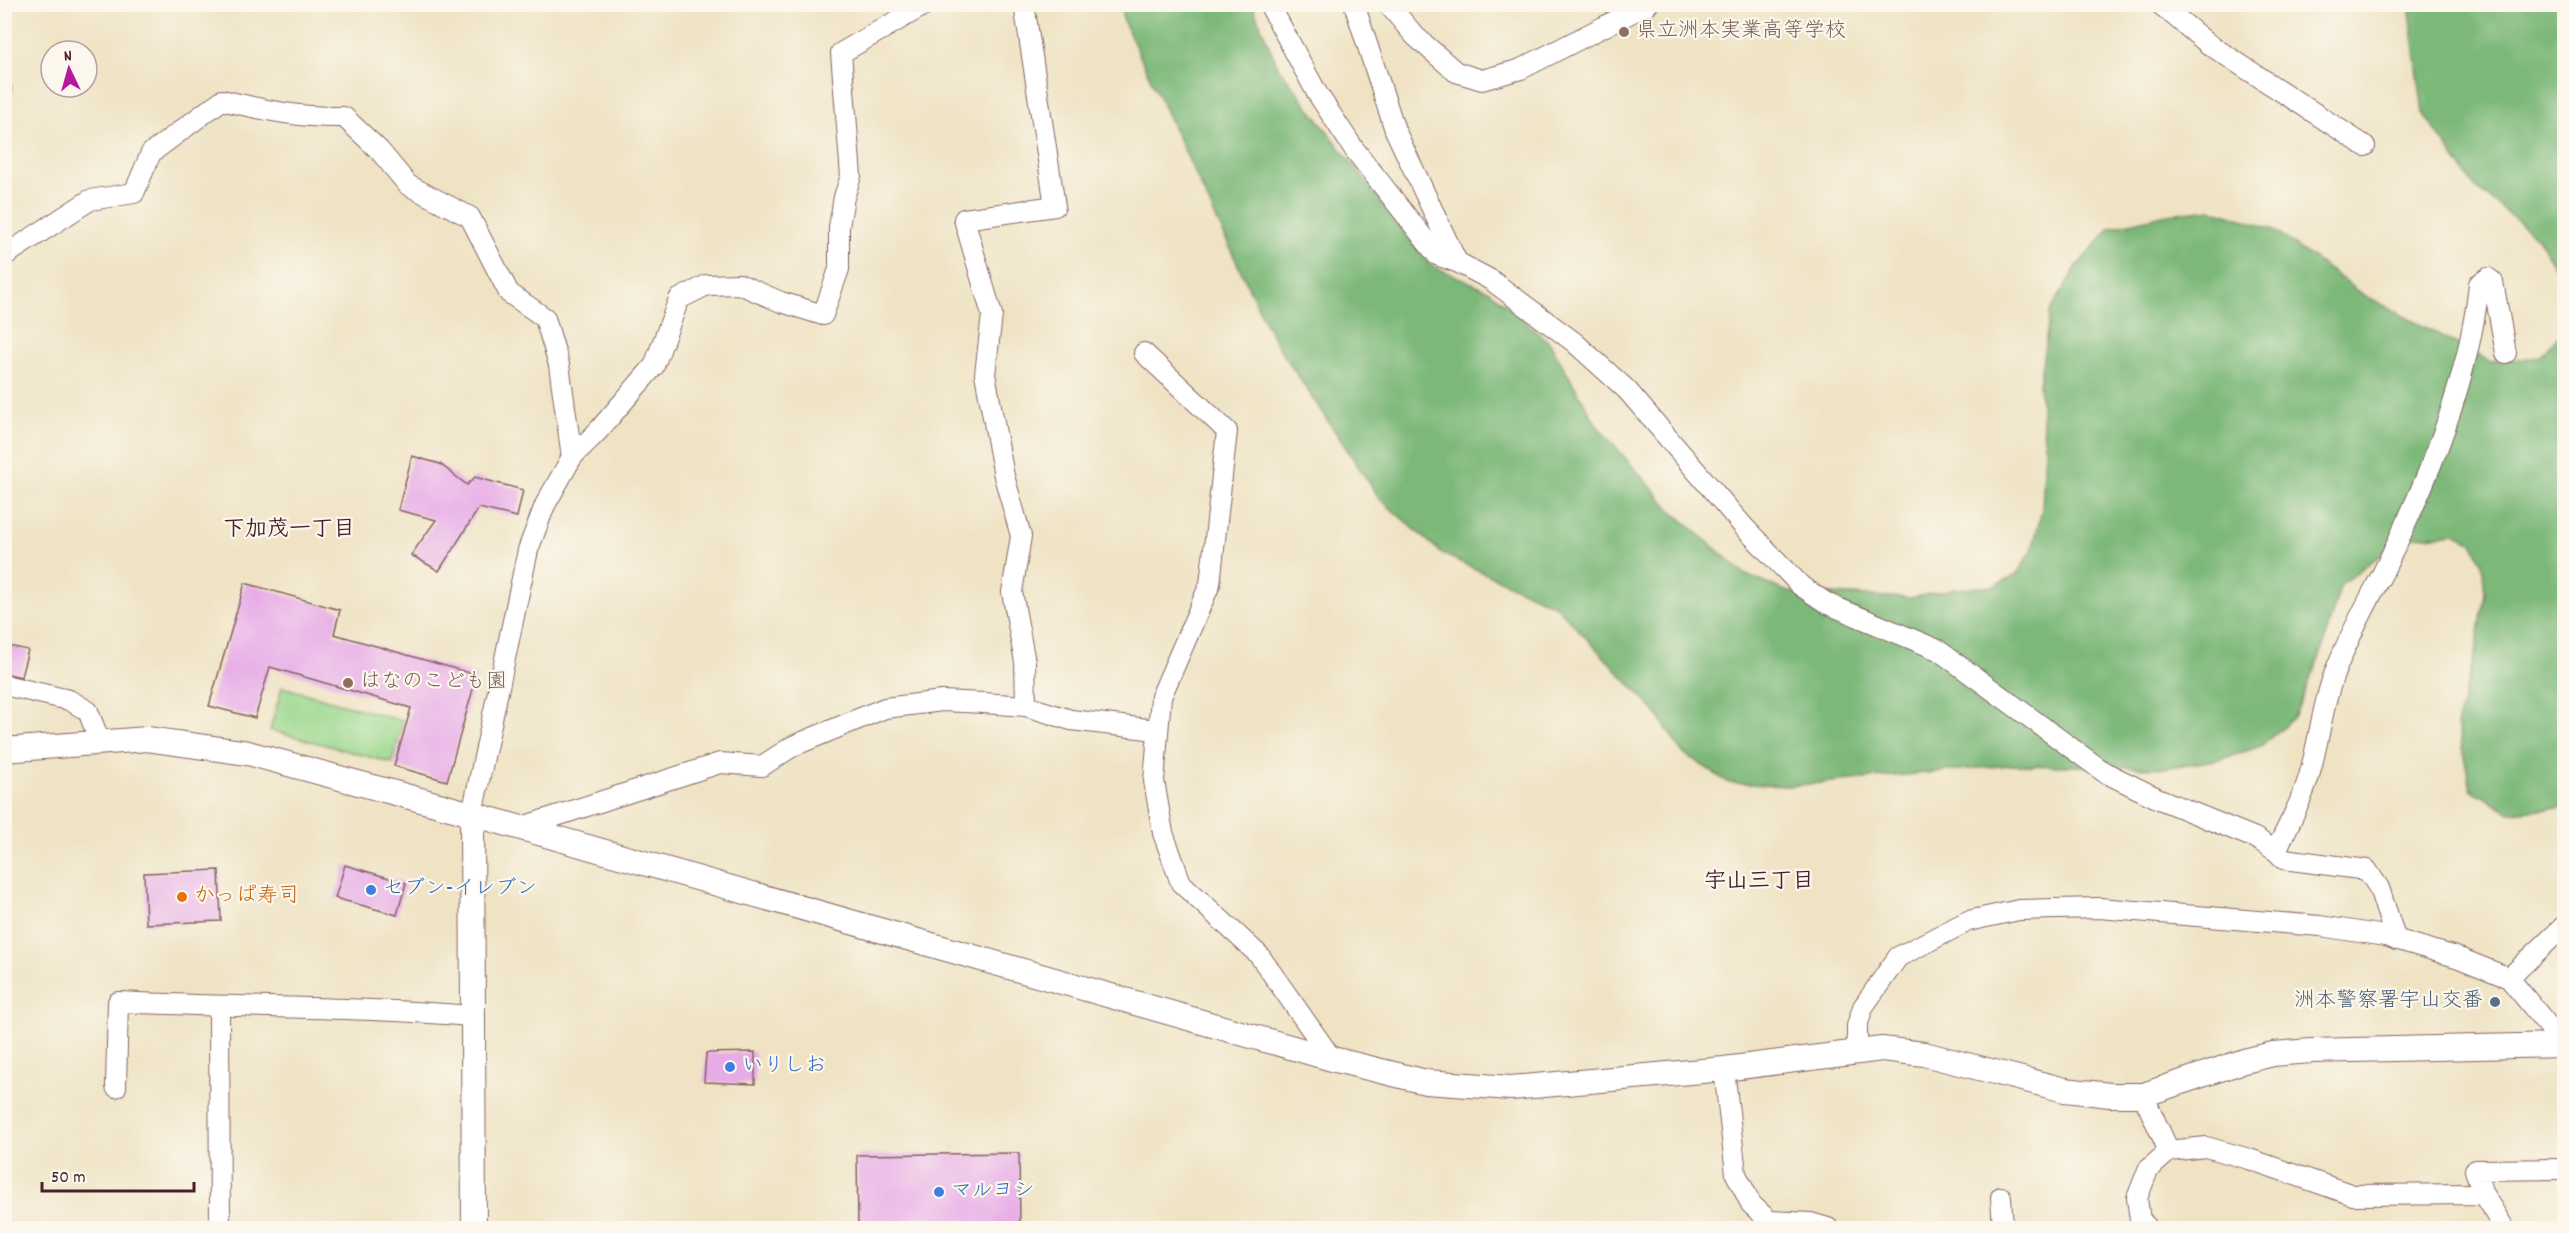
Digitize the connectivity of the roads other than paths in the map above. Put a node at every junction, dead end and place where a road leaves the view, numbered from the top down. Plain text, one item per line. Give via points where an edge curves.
1 (926, 4) edge
2 (1024, 4) edge
3 (1269, 4) edge
4 (1354, 4) edge
5 (1388, 4) edge
6 (1648, 4) edge
7 (2160, 4) edge
8 (2365, 146) dead end
9 (4, 256) edge
10 (1457, 262) junction
11 (1144, 353) dead end
12 (2506, 353) dead end
13 (572, 457) junction
14 (4, 685) edge
15 (1026, 706) junction
16 (1156, 730) junction
17 (100, 742) junction
18 (4, 750) edge
19 (471, 814) junction
20 (519, 828) junction
21 (2276, 851) junction
22 (2565, 926) edge
23 (2396, 940) junction
24 (2509, 978) junction
25 (219, 1007) junction
26 (472, 1016) junction
27 (2565, 1045) edge
28 (1857, 1051) junction
29 (1332, 1059) junction
30 (1724, 1069) junction
31 (116, 1087) dead end
32 (2143, 1095) junction
33 (2169, 1151) junction
34 (2565, 1169) edge
35 (2483, 1194) junction
36 (2001, 1197) dead end
37 (220, 1228) edge
38 (474, 1228) edge
39 (1828, 1228) edge
40 (2003, 1228) edge
41 (2148, 1228) edge
42 (2504, 1228) edge

1 - 13 street via 841,53 851,176 839,227 839,269 823,315 739,284 707,285 679,299 654,366
2 - 15 street via 1055,206 964,219 992,315 984,374 1004,476 1021,536 1012,592 1025,662
3 - 10 street via 1317,93 1354,149 1437,255
4 - 10 street via 1395,130
5 - 6 street via 1415,36 1456,72 1482,80 1521,69
7 - 8 street via 2207,43
9 - 13 street via 90,200 134,193 151,153 222,100 274,112 344,117 408,184 470,217 509,293 545,318 559,365
10 - 21 street via 1491,280 1574,342 1627,390 1744,527 1801,586 1828,604 1938,650 2104,772 2255,838
11 - 16 street via 1227,431 1210,584 1161,697
12 - 21 street via 2493,282 2488,278 2479,284 2456,391 2433,459 2338,663 2309,778
13 - 19 street via 544,505 528,550
14 - 17 street via 69,700 88,711
15 - 16 street via 1071,720
15 - 20 street via 942,701 885,708 793,746 762,766 720,763
16 - 29 street via 1154,781 1163,833 1181,883 1259,955
17 - 18 street
17 - 19 street via 147,739 248,753
19 - 20 street
19 - 26 street
20 - 29 street
21 - 23 street via 2284,859 2367,870 2379,888
22 - 24 street
23 - 24 street via 2459,958
23 - 28 street via 2320,926 2110,909 2019,910 1968,921 1898,957 1863,1007 1857,1026
24 - 27 street
25 - 26 street via 396,1010
25 - 31 street via 118,1002
25 - 37 street
26 - 38 street
27 - 32 street via 2273,1054
28 - 30 street
28 - 32 street via 1882,1049 1924,1054 2086,1094
29 - 30 street via 1426,1082 1511,1088
30 - 39 street via 1736,1174 1751,1204 1769,1221
32 - 33 street
33 - 35 street via 2206,1147 2353,1196
33 - 41 street via 2148,1170 2137,1198 2140,1220
34 - 35 street via 2475,1170
35 - 42 street
36 - 40 street

